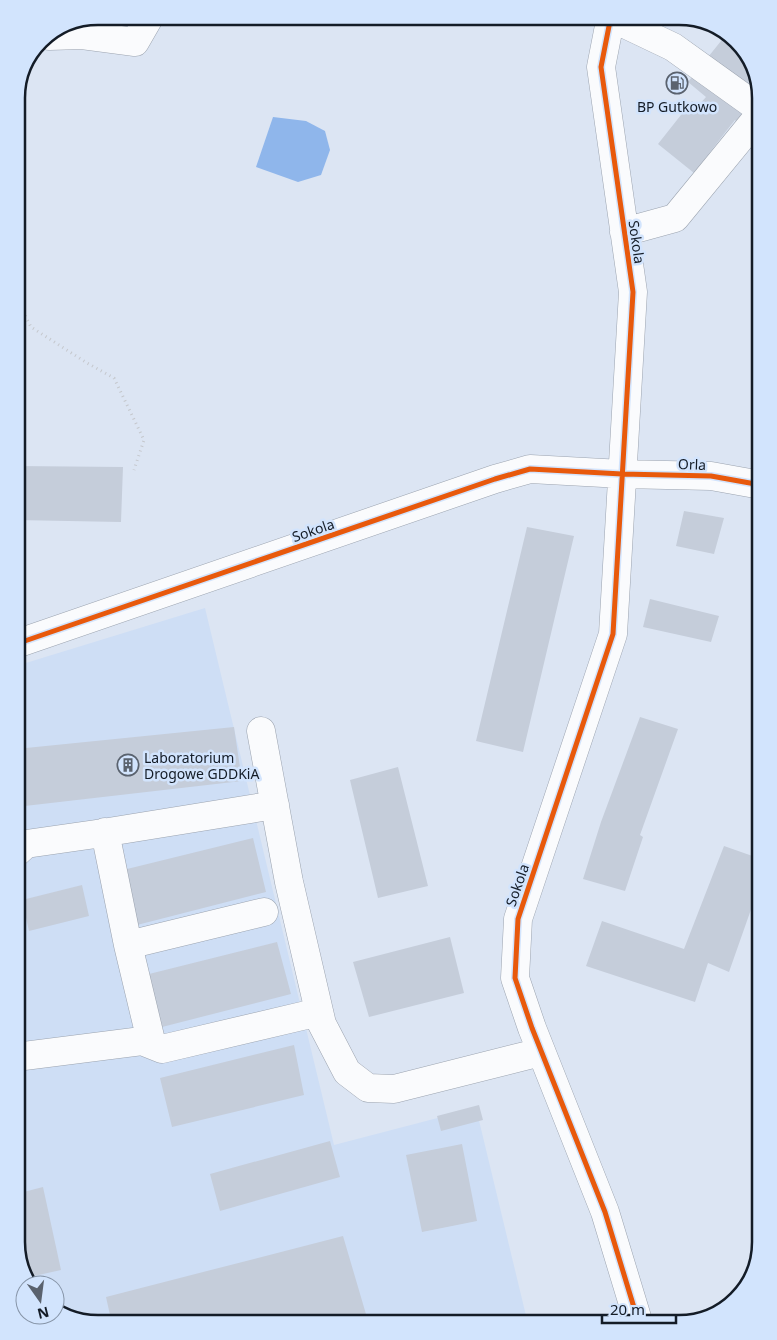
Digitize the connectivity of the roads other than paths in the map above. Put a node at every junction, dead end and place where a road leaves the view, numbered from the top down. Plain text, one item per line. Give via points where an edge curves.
1 (145, 25) edge
2 (609, 25) edge
3 (627, 25) edge
4 (60, 36) edge
5 (752, 104) edge
6 (752, 122) edge
7 (624, 232) junction
8 (622, 474) junction
9 (752, 483) edge
10 (25, 641) edge
11 (261, 731) dead end
12 (275, 805) junction
13 (105, 832) junction
14 (25, 845) edge
15 (264, 912) dead end
16 (128, 945) junction
17 (319, 1012) junction
18 (152, 1045) junction
19 (541, 1052) junction
20 (25, 1056) edge
21 (636, 1315) edge

1 - 4 street via 135,42 82,35
2 - 7 street, Sokola via 601,67
3 - 5 street via 673,47
6 - 7 street via 675,218
7 - 8 street, Sokola via 633,292
8 - 9 street, Orla via 711,476
8 - 10 street, Sokola via 530,469
8 - 19 street, Sokola via 614,634 518,919 515,978
11 - 12 street
12 - 13 street
12 - 17 street
13 - 14 street
13 - 16 street
15 - 16 street
16 - 18 street
17 - 18 street via 162,1050
17 - 19 street via 347,1072 368,1088 394,1089
18 - 20 street via 142,1041
19 - 21 street, Sokola via 605,1212

